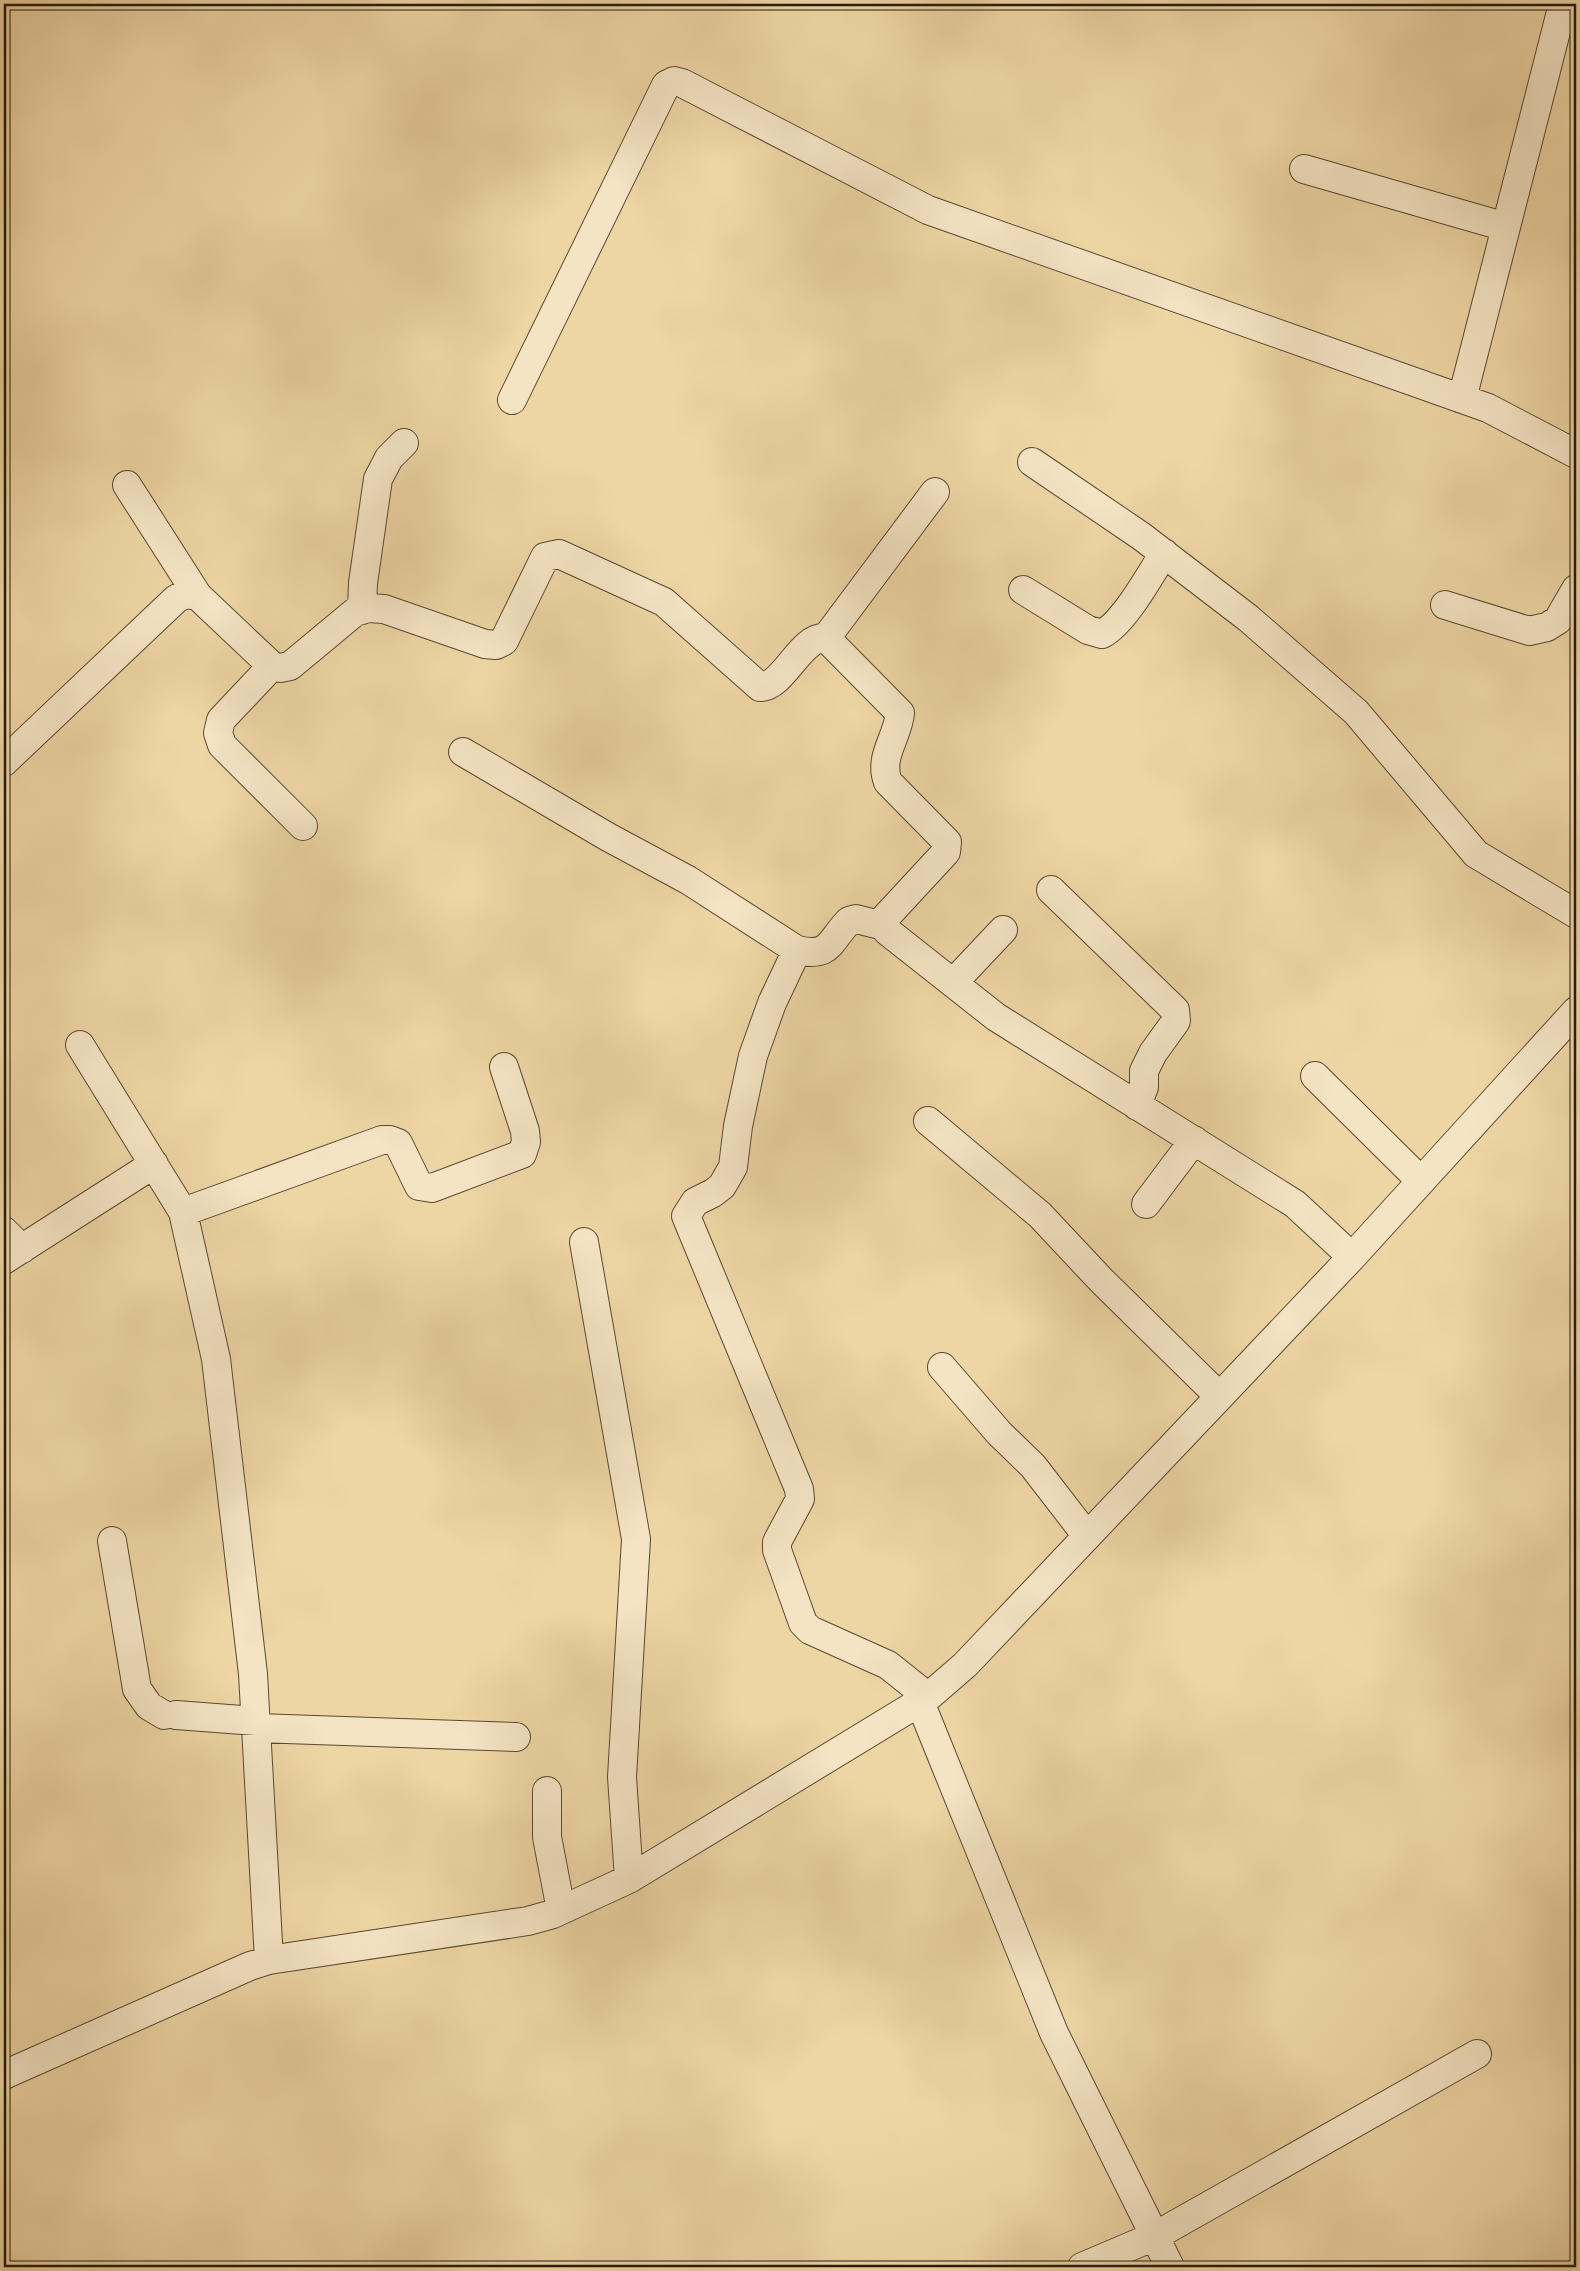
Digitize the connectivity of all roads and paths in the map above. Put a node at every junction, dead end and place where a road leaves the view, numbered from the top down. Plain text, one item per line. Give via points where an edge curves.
1 (1563, 4) edge
2 (1304, 169) dead end
3 (1506, 227) junction
4 (1462, 399) junction
5 (512, 400) dead end
6 (404, 443) dead end
7 (1576, 454) edge
8 (1032, 462) dead end
9 (127, 485) dead end
10 (935, 492) dead end
11 (1164, 553) junction
12 (1576, 589) edge
13 (1022, 590) dead end
14 (198, 596) junction
15 (1445, 605) dead end
16 (362, 610) junction
17 (826, 638) junction
18 (272, 666) junction
19 (463, 752) dead end
20 (4, 762) edge
21 (303, 826) dead end
22 (1051, 890) dead end
23 (1576, 914) edge
24 (884, 926) junction
25 (1003, 930) dead end
26 (797, 950) junction
27 (953, 983) junction
28 (1576, 1011) edge
29 (80, 1045) dead end
30 (504, 1066) dead end
31 (1315, 1076) dead end
32 (1137, 1106) junction
33 (928, 1121) dead end
34 (1194, 1140) junction
35 (154, 1164) junction
36 (1421, 1181) junction
37 (1146, 1204) dead end
38 (184, 1212) junction
39 (584, 1242) dead end
40 (10, 1247) edge
41 (1352, 1257) junction
42 (942, 1367) dead end
43 (1220, 1396) junction
44 (1087, 1536) junction
45 (112, 1541) dead end
46 (924, 1700) junction
47 (256, 1724) junction
48 (516, 1737) dead end
49 (547, 1790) dead end
50 (629, 1879) junction
51 (561, 1910) junction
52 (269, 1960) junction
53 (1477, 2054) dead end
54 (4, 2075) edge
55 (1155, 2236) junction
56 (1082, 2267) edge
57 (1170, 2267) edge

1 - 3 street
2 - 3 street
3 - 4 street
4 - 5 street via 928,210 674,81 666,85
4 - 7 street via 1511,418
6 - 16 street via 389,458 378,479
8 - 11 street
9 - 14 street
10 - 17 street
11 - 13 street via 1121,616 1110,630 1102,634 1088,630
11 - 23 street via 1248,618 1356,712 1476,854
12 - 15 street via 1558,620 1547,627 1529,631
14 - 18 street
14 - 20 street via 185,594 176,599
16 - 17 street via 384,609 496,645 504,641 545,557 559,554 664,602 760,687 770,685 815,640
16 - 18 street via 355,612 290,666
17 - 24 street via 900,713 884,762 884,772 888,782 947,842 946,852 884,919
18 - 21 street via 221,720 218,733 222,745
19 - 26 street via 688,880
22 - 32 street via 1174,1010 1176,1021 1144,1071 1144,1087
24 - 26 street via 856,919 849,921 823,950 812,954
24 - 27 street via 886,931
25 - 27 street
26 - 46 street via 772,1003 753,1056 733,1167 722,1186 695,1202 686,1216 799,1489 800,1499 778,1542 778,1550 803,1623 810,1630 888,1665
27 - 32 street via 996,1017
28 - 36 street
29 - 35 street
30 - 38 street via 525,1131 522,1154 425,1188 419,1186 398,1143 382,1140
31 - 36 street
32 - 34 street
33 - 43 street via 1040,1215 1101,1280
34 - 37 street
34 - 41 street via 1302,1210
35 - 38 street
35 - 40 street
36 - 41 street
38 - 47 street via 221,1388
39 - 50 street via 636,1539 622,1777
41 - 43 street
42 - 44 street via 999,1433 1033,1466
43 - 44 street
44 - 46 street via 965,1665
45 - 47 street via 137,1689 150,1706 170,1714
46 - 50 street
46 - 55 street via 1054,2033
47 - 48 street
47 - 52 street
49 - 51 street via 546,1837
50 - 51 street
51 - 52 street via 528,1921
52 - 54 street
53 - 55 street
55 - 56 street
55 - 57 street

